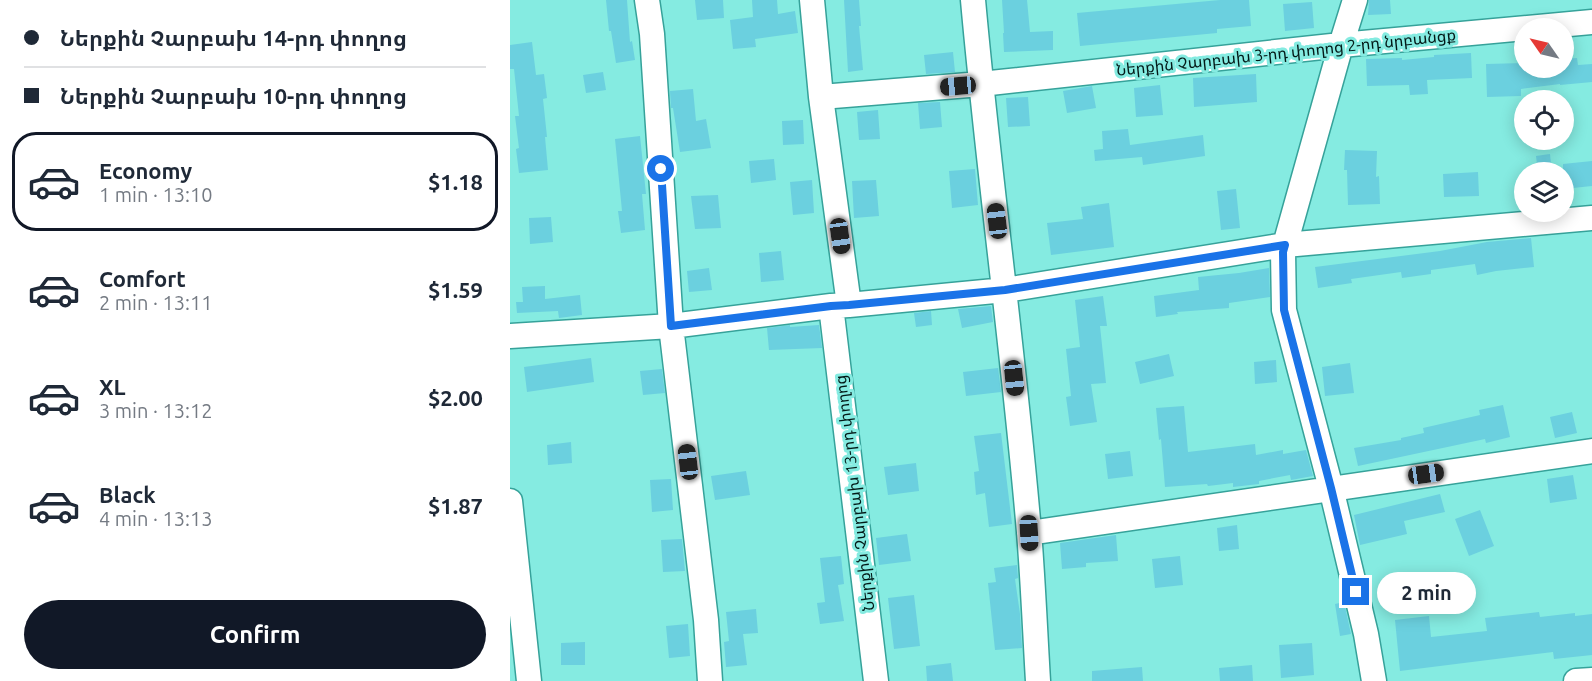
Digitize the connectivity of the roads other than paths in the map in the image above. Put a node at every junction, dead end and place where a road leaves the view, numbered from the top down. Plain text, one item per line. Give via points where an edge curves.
1 (647, 0) edge
2 (812, 0) edge
3 (973, 0) edge
4 (1355, 0) edge
5 (1592, 22) edge
6 (1341, 45) junction
7 (981, 84) junction
8 (821, 97) junction
9 (1592, 218) edge
10 (1285, 245) junction
11 (1005, 290) junction
12 (840, 306) junction
13 (671, 326) junction
14 (510, 336) edge
15 (1592, 451) edge
16 (1331, 488) junction
17 (510, 501) edge
18 (1029, 533) junction
19 (1592, 680) edge
20 (530, 681) edge
21 (710, 681) edge
22 (876, 681) edge
23 (1038, 681) edge
24 (1374, 681) edge
25 (1576, 681) edge

1 - 13 street
2 - 8 street, Ներքին Չարբախ 13-րդ փողոց
3 - 7 street
4 - 6 street
5 - 6 street, Ներքին Չարբախ 3-րդ փողոց 2-րդ նրբանցք
6 - 7 street, Ներքին Չարբախ 3-րդ փողոց 2-րդ նրբանցք
6 - 10 street
7 - 8 street, Ներքին Չարբախ 3-րդ փողոց 2-րդ նրբանցք
7 - 11 street
8 - 12 street, Ներքին Չարբախ 13-րդ փողոց
9 - 10 street
10 - 11 street
10 - 16 street via 1284,310
11 - 12 street
11 - 18 street
12 - 13 street
12 - 22 street, Ներքին Չարբախ 13-րդ փողոց
13 - 14 street
13 - 21 street
15 - 16 street
16 - 18 street
16 - 24 street
17 - 20 street
18 - 23 street
19 - 25 street

